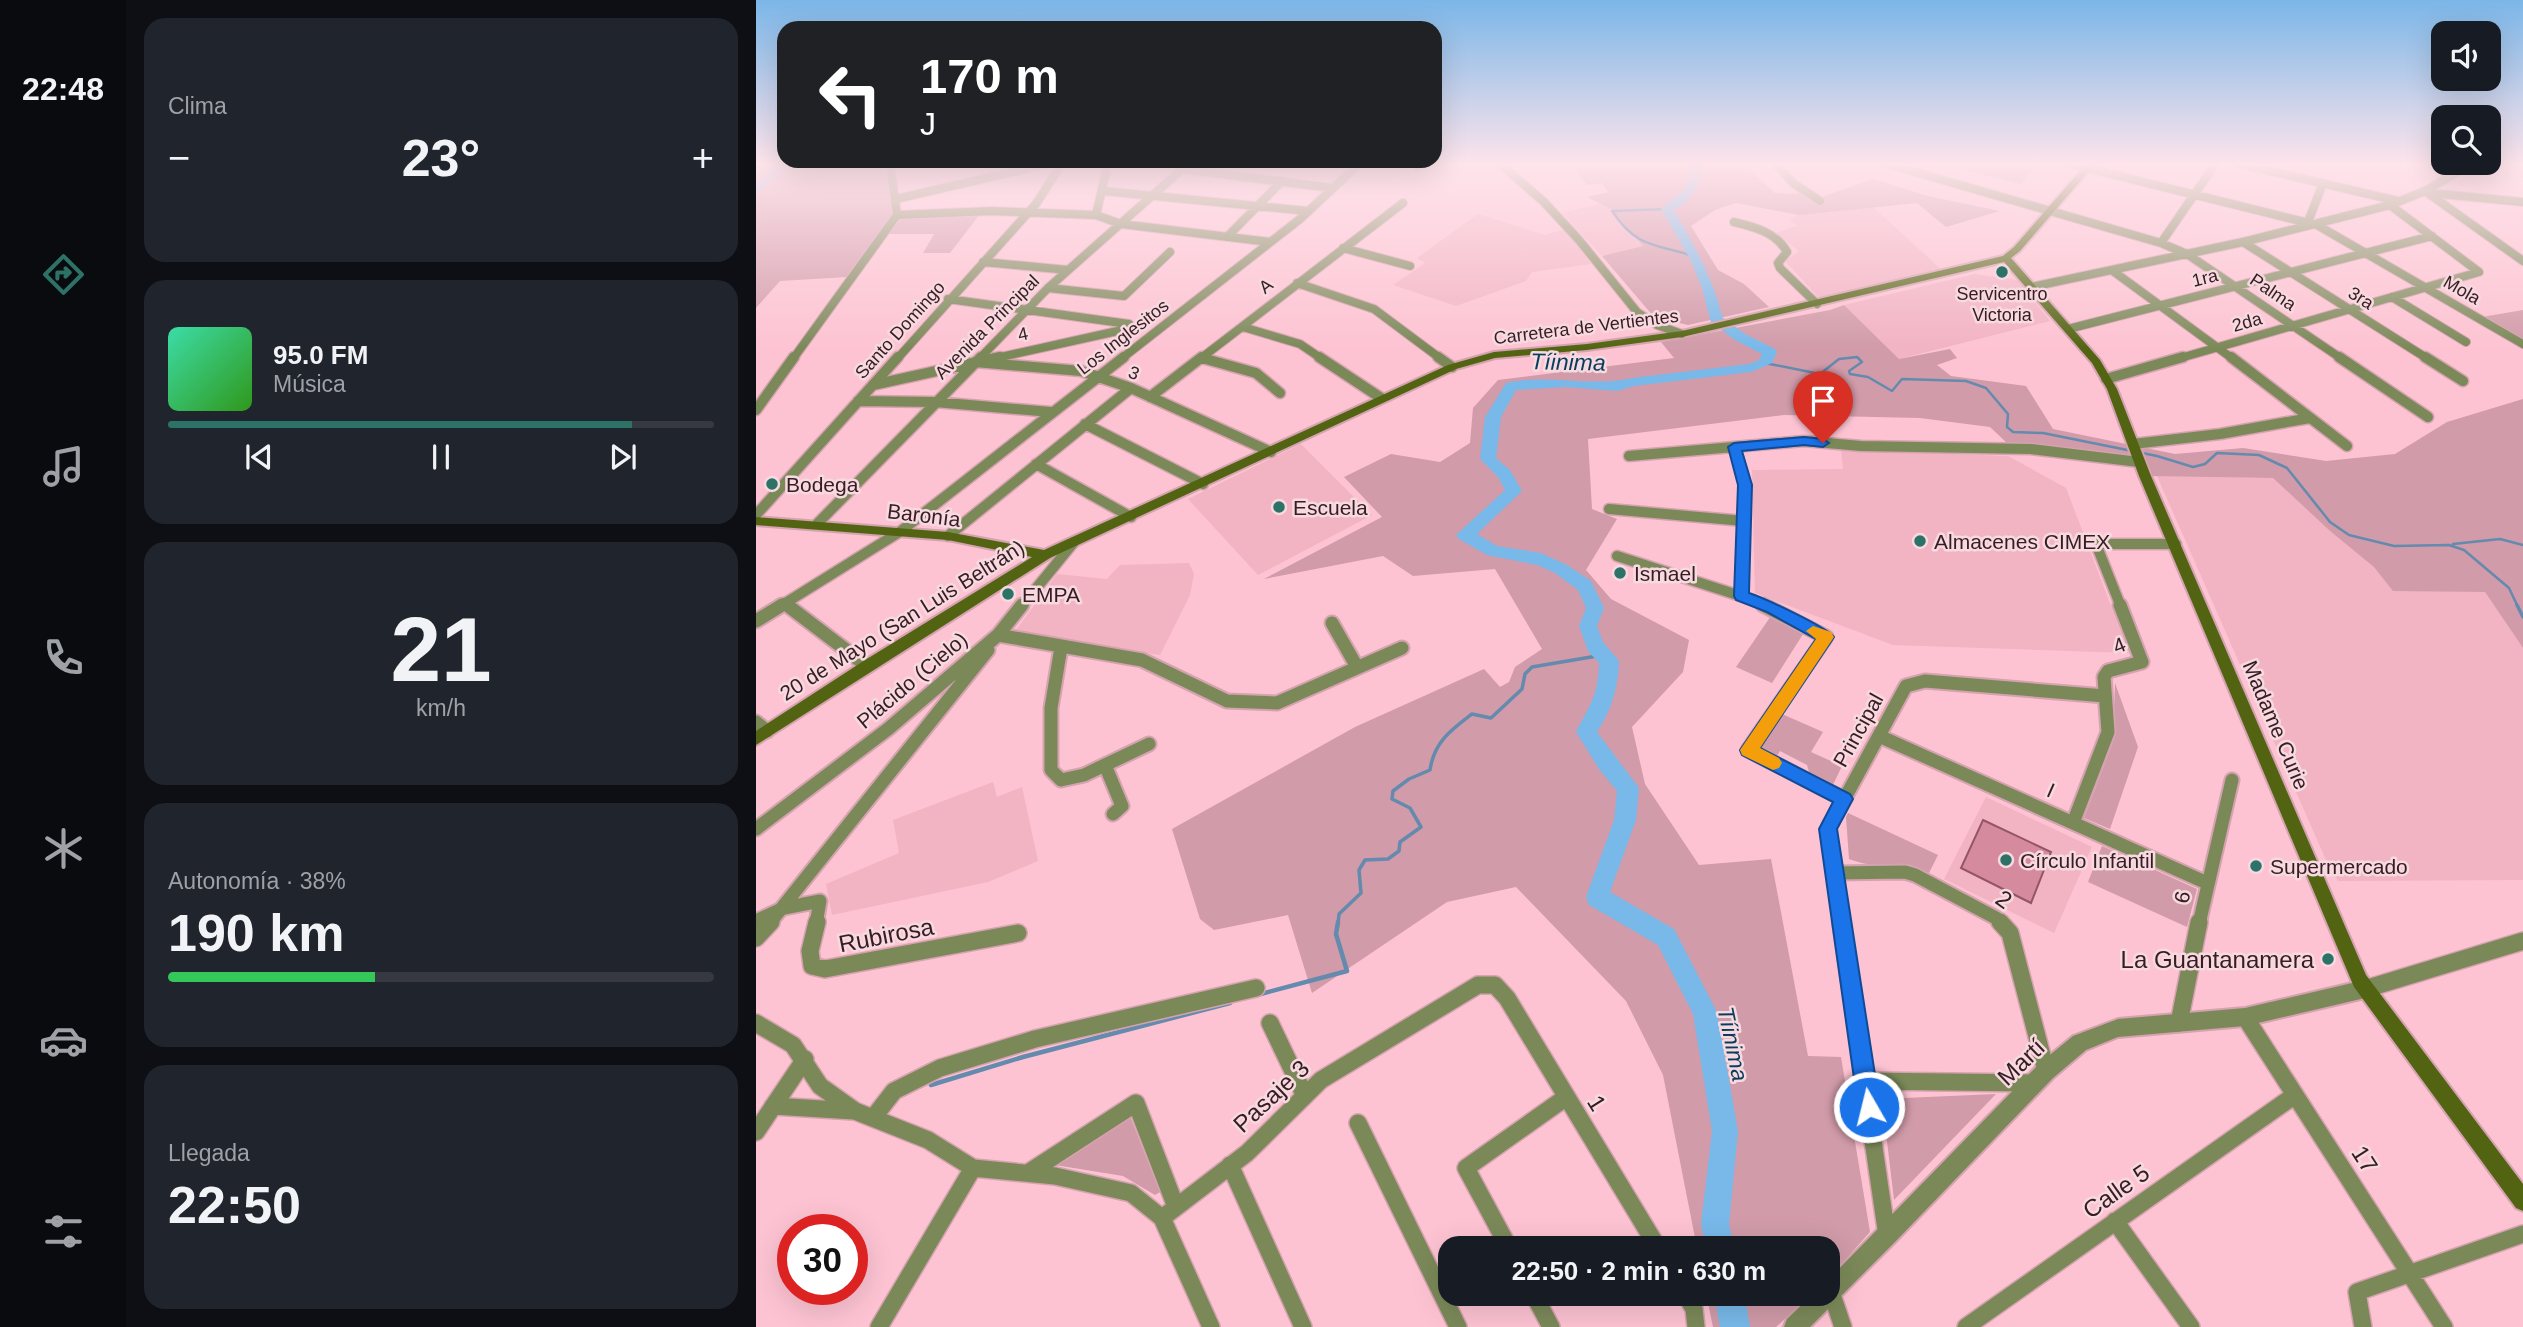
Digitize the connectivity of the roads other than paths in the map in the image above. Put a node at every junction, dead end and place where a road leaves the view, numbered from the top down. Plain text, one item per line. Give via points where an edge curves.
1 (890, 225) edge
2 (1016, 225) edge
3 (1121, 225) joint
4 (1239, 225) edge
5 (1291, 225) edge
6 (1374, 225) edge
7 (1564, 225) edge
8 (1743, 225) edge
9 (2037, 225) edge
10 (2101, 225) edge
11 (2174, 225) edge
12 (2306, 225) edge
13 (2316, 225) edge
14 (2419, 225) edge
15 (2473, 225) edge
16 (2432, 236) junction
17 (1227, 237) junction
18 (1270, 242) junction
19 (2243, 242) junction
20 (2161, 243) junction
21 (1343, 248) junction
22 (1170, 252) dead end
23 (2366, 253) junction
24 (2187, 254) junction
25 (2006, 258) junction
26 (2523, 261) edge
27 (983, 262) junction
28 (1410, 266) dead end
29 (1068, 270) junction
30 (2113, 271) junction
31 (2289, 272) junction
32 (1297, 283) junction
33 (2236, 286) junction
34 (2031, 287) junction
35 (2426, 287) junction
36 (1048, 288) junction
37 (2392, 298) junction
38 (948, 299) junction
39 (1817, 304) junction
40 (2161, 305) junction
41 (1026, 309) junction
42 (2352, 310) junction
43 (2293, 325) junction
44 (1140, 326) junction
45 (1161, 327) junction
46 (1243, 327) junction
47 (2068, 329) junction
48 (1682, 334) junction
49 (2466, 342) dead end
50 (2523, 344) edge
51 (2218, 347) junction
52 (1202, 358) junction
53 (975, 362) junction
54 (1452, 367) junction
55 (1097, 376) junction
56 (2106, 379) junction
57 (2463, 381) dead end
58 (873, 385) junction
59 (1131, 388) junction
60 (1279, 393) dead end
61 (1150, 397) junction
62 (1381, 398) junction
63 (858, 401) junction
64 (935, 402) junction
65 (756, 410) edge
66 (1051, 412) junction
67 (2428, 417) dead end
68 (2310, 418) junction
69 (1085, 424) junction
70 (2347, 446) dead end
71 (1734, 447) junction
72 (2136, 452) junction
73 (1271, 453) junction
74 (1629, 456) dead end
75 (1037, 464) junction
76 (1203, 484) junction
77 (1609, 509) dead end
78 (756, 515) edge
79 (1131, 517) junction
80 (756, 521) edge
81 (1744, 521) junction
82 (817, 524) junction
83 (901, 531) junction
84 (948, 536) junction
85 (1074, 542) junction
86 (2176, 544) junction
87 (1045, 555) junction
88 (1616, 556) dead end
89 (1742, 596) junction
90 (784, 603) junction
91 (756, 621) edge
92 (1332, 623) dead end
93 (998, 635) junction
94 (1061, 648) junction
95 (1402, 648) dead end
96 (867, 666) junction
97 (1357, 667) junction
98 (2105, 696) junction
99 (760, 731) edge
100 (1879, 736) junction
101 (1149, 744) dead end
102 (1105, 765) junction
103 (2232, 780) dead end
104 (1844, 799) junction
105 (1113, 814) dead end
106 (2073, 823) junction
107 (756, 829) edge
108 (1835, 873) junction
109 (2207, 883) junction
110 (784, 908) junction
111 (756, 920) edge
112 (1018, 933) dead end
113 (756, 937) edge
114 (2523, 940) edge
115 (1495, 985) joint
116 (1256, 988) dead end
117 (2365, 989) junction
118 (2245, 1017) junction
119 (756, 1023) edge
120 (1270, 1023) dead end
121 (2179, 1023) junction
122 (805, 1059) junction
123 (2040, 1077) junction
124 (1865, 1081) junction
125 (1304, 1094) junction
126 (2295, 1094) junction
127 (1565, 1098) junction
128 (773, 1106) junction
129 (855, 1111) junction
130 (873, 1118) junction
131 (1358, 1123) dead end
132 (756, 1132) edge
133 (1230, 1165) junction
134 (973, 1168) junction
135 (1028, 1173) junction
136 (2523, 1201) edge
137 (1169, 1212) junction
138 (2116, 1221) junction
139 (2523, 1234) edge
140 (1503, 1236) edge
141 (1651, 1236) edge
142 (1888, 1236) junction
143 (2410, 1273) junction
144 (1840, 1283) edge
145 (1540, 1306) edge
146 (1692, 1306) edge
147 (1817, 1306) edge
148 (1836, 1306) edge
149 (1801, 1321) edge
150 (879, 1327) edge
151 (1212, 1327) edge
152 (1303, 1327) edge
153 (1458, 1327) edge
154 (1551, 1327) edge
155 (1696, 1327) edge
156 (1843, 1327) edge
157 (1966, 1327) edge
158 (2191, 1327) edge
159 (2363, 1327) edge
160 (2444, 1327) edge

1 - 65 street
2 - 27 street, Santo Domingo
3 - 17 street
3 - 29 street, Avenida Principal
4 - 17 street
5 - 18 street, Los Inglesitos
6 - 21 street, A
7 - 48 street via 1637,312
8 - 39 street via 1785,245 1787,253 1778,263 1780,268
9 - 25 main road, Carretera de Vertientes
10 - 20 street, Palma
11 - 20 street
12 - 19 street
13 - 23 street, Mola
14 - 16 street
15 - 26 street
16 - 23 street, 1ra
16 - 35 street, 2da via 2478,273
17 - 18 street
18 - 45 street, Los Inglesitos
19 - 24 street
19 - 31 street, 3ra
20 - 24 street, Palma
21 - 28 street
21 - 32 street, A
22 - 36 street via 1124,296
23 - 31 street, 1ra
23 - 35 street, Mola
24 - 30 street
24 - 33 street, Palma
25 - 34 main road, Madame Curie
25 - 39 main road, Carretera de Vertientes
27 - 29 street
27 - 38 street, Santo Domingo
29 - 36 street, Avenida Principal
30 - 34 street
30 - 40 street
31 - 33 street, 1ra
31 - 42 street, 3ra
32 - 46 street, A
32 - 54 street via 1374,309
33 - 40 street, 1ra
33 - 43 street, Palma
34 - 47 main road, Madame Curie
35 - 37 street, 2da
35 - 50 street, Mola
36 - 41 street, Avenida Principal
37 - 42 street, 2da
37 - 49 street
38 - 41 street
38 - 58 street, Santo Domingo
39 - 48 main road, Carretera de Vertientes
40 - 47 street, 1ra
40 - 51 street
41 - 44 street
41 - 53 street, Avenida Principal
42 - 43 street, 2da
42 - 57 street, 3ra
43 - 51 street, 2da
43 - 67 street, Palma
44 - 45 street
44 - 53 street, 4
45 - 55 street, Los Inglesitos
46 - 52 street, A
46 - 62 street via 1300,344
47 - 56 main road, Madame Curie
48 - 54 main road, Carretera de Vertientes via 1494,355
51 - 56 street, 2da
51 - 68 street
52 - 60 street via 1256,373
52 - 61 street, A
53 - 55 street, 3
53 - 58 street, 4
53 - 64 street, Avenida Principal
54 - 62 main road, Carretera de Vertientes
55 - 59 street, 3
55 - 66 street, Los Inglesitos
56 - 72 main road, Madame Curie
58 - 63 street, Santo Domingo
59 - 61 street, 3
59 - 69 street
61 - 73 street, 3
62 - 73 main road, Carretera de Vertientes
63 - 64 street
63 - 78 street, Santo Domingo
64 - 66 street
64 - 82 street, Avenida Principal
66 - 83 street, Los Inglesitos
68 - 70 street
68 - 72 street
69 - 75 street
69 - 76 street
71 - 72 street via 1804,441
71 - 74 street
71 - 81 street via 1745,485
72 - 86 main road, Madame Curie
73 - 76 main road, Carretera de Vertientes
75 - 79 street
75 - 84 street
76 - 79 main road, Carretera de Vertientes
77 - 81 street
79 - 85 main road, Carretera de Vertientes
80 - 82 main road, Baronía
81 - 89 street
82 - 83 main road, Baronía
83 - 84 main road, Baronía
83 - 90 street
84 - 87 main road, Baronía
85 - 87 main road, 20 de Mayo (San Luis Beltrán)
85 - 93 street, Plácido (Cielo)
86 - 98 street, 4 via 2096,544 2142,662 2108,671
86 - 117 main road, Madame Curie
87 - 96 main road, 20 de Mayo (San Luis Beltrán)
88 - 89 street
89 - 104 street via 1826,637 1748,750
90 - 91 street
90 - 96 street
92 - 97 street
93 - 94 street
93 - 107 street, Plácido (Cielo) via 888,729
93 - 110 street
94 - 97 street via 1142,660 1227,701 1277,703
94 - 102 street via 1051,689 1051,770 1061,780
95 - 97 street
96 - 99 main road, 20 de Mayo (San Luis Beltrán)
98 - 100 street, Principal via 1925,681 1906,686
98 - 106 street, 4 via 2108,732
100 - 104 street, Principal
100 - 106 street, I
101 - 102 street
102 - 105 street via 1122,806
103 - 109 street, 6
104 - 108 street, Principal via 1828,829
106 - 109 street, I
108 - 123 street, 2 via 1905,872 1996,918 2010,933
108 - 124 street, Principal
109 - 121 street, 6
110 - 111 street, Rubirosa
110 - 112 street, Rubirosa via 820,901 809,958 812,966 825,969
110 - 113 street
114 - 117 street
115 - 125 street, Pasaje 3 via 1478,985
115 - 127 street, 1
116 - 130 street via 1035,1039 940,1068 894,1091
117 - 118 street, Martí
117 - 136 main road, Madame Curie
118 - 121 street, Martí
118 - 126 street, 17
119 - 122 street via 793,1045
120 - 125 street
121 - 123 street, Martí via 2118,1028 2080,1043
122 - 128 street
122 - 129 street via 820,1087
123 - 124 street
123 - 142 street, Martí
124 - 142 street, Principal
125 - 133 street, Pasaje 3 via 1291,1112
126 - 138 street, Calle 5
126 - 143 street, 17
127 - 140 street via 1466,1168
127 - 141 street, 1
128 - 129 street
128 - 132 street
129 - 130 street
130 - 134 street via 928,1140
131 - 153 street
133 - 137 street, Pasaje 3
133 - 152 street
134 - 135 street
134 - 150 street
135 - 137 street via 1131,1193
135 - 137 street via 1136,1103
137 - 151 street
138 - 157 street, Calle 5
138 - 158 street
139 - 143 street
142 - 144 street, Martí
143 - 159 street via 2357,1292
143 - 160 street, 17
145 - 154 street
146 - 155 street
147 - 149 street, Martí
148 - 156 street

